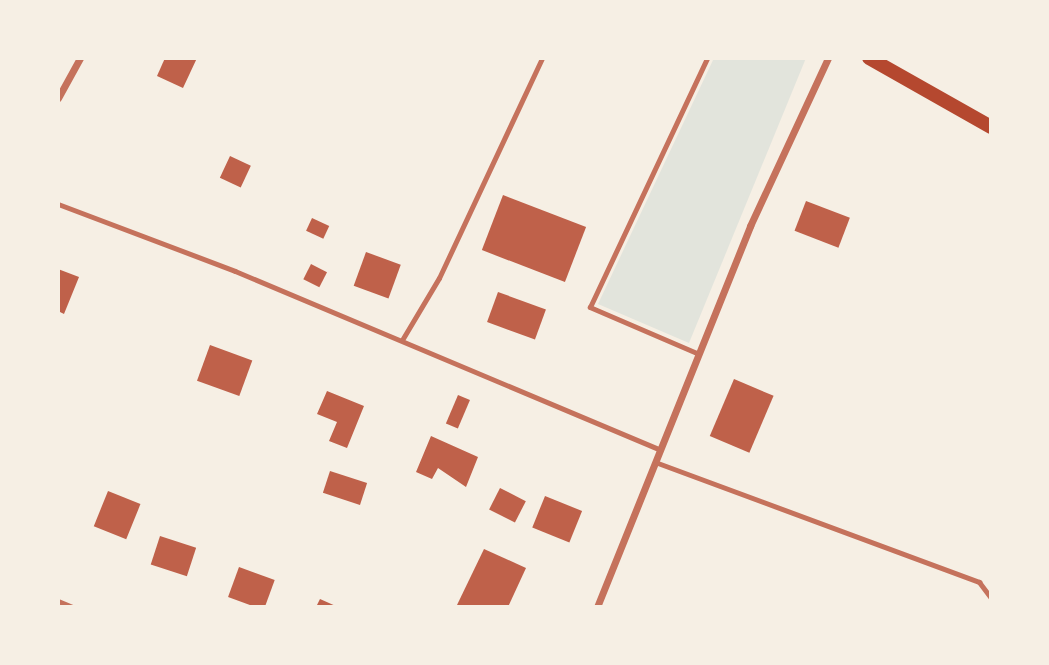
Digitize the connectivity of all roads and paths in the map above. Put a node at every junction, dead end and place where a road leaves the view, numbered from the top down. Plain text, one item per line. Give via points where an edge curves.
1 (80, 58) edge
2 (542, 58) edge
3 (707, 58) edge
4 (828, 58) edge
5 (869, 58) edge
6 (58, 99) edge
7 (991, 127) edge
8 (58, 204) edge
9 (402, 340) junction
10 (699, 354) junction
11 (660, 450) junction
12 (655, 462) junction
13 (991, 598) edge
14 (58, 601) edge
15 (72, 607) edge
16 (597, 607) edge

1 - 6 street
2 - 9 lane via 439,278
3 - 10 lane via 590,307
4 - 10 street via 750,226
5 - 7 main road
8 - 9 lane
9 - 11 lane
10 - 11 street
11 - 12 street
12 - 13 lane via 979,582
12 - 16 street
14 - 15 lane

